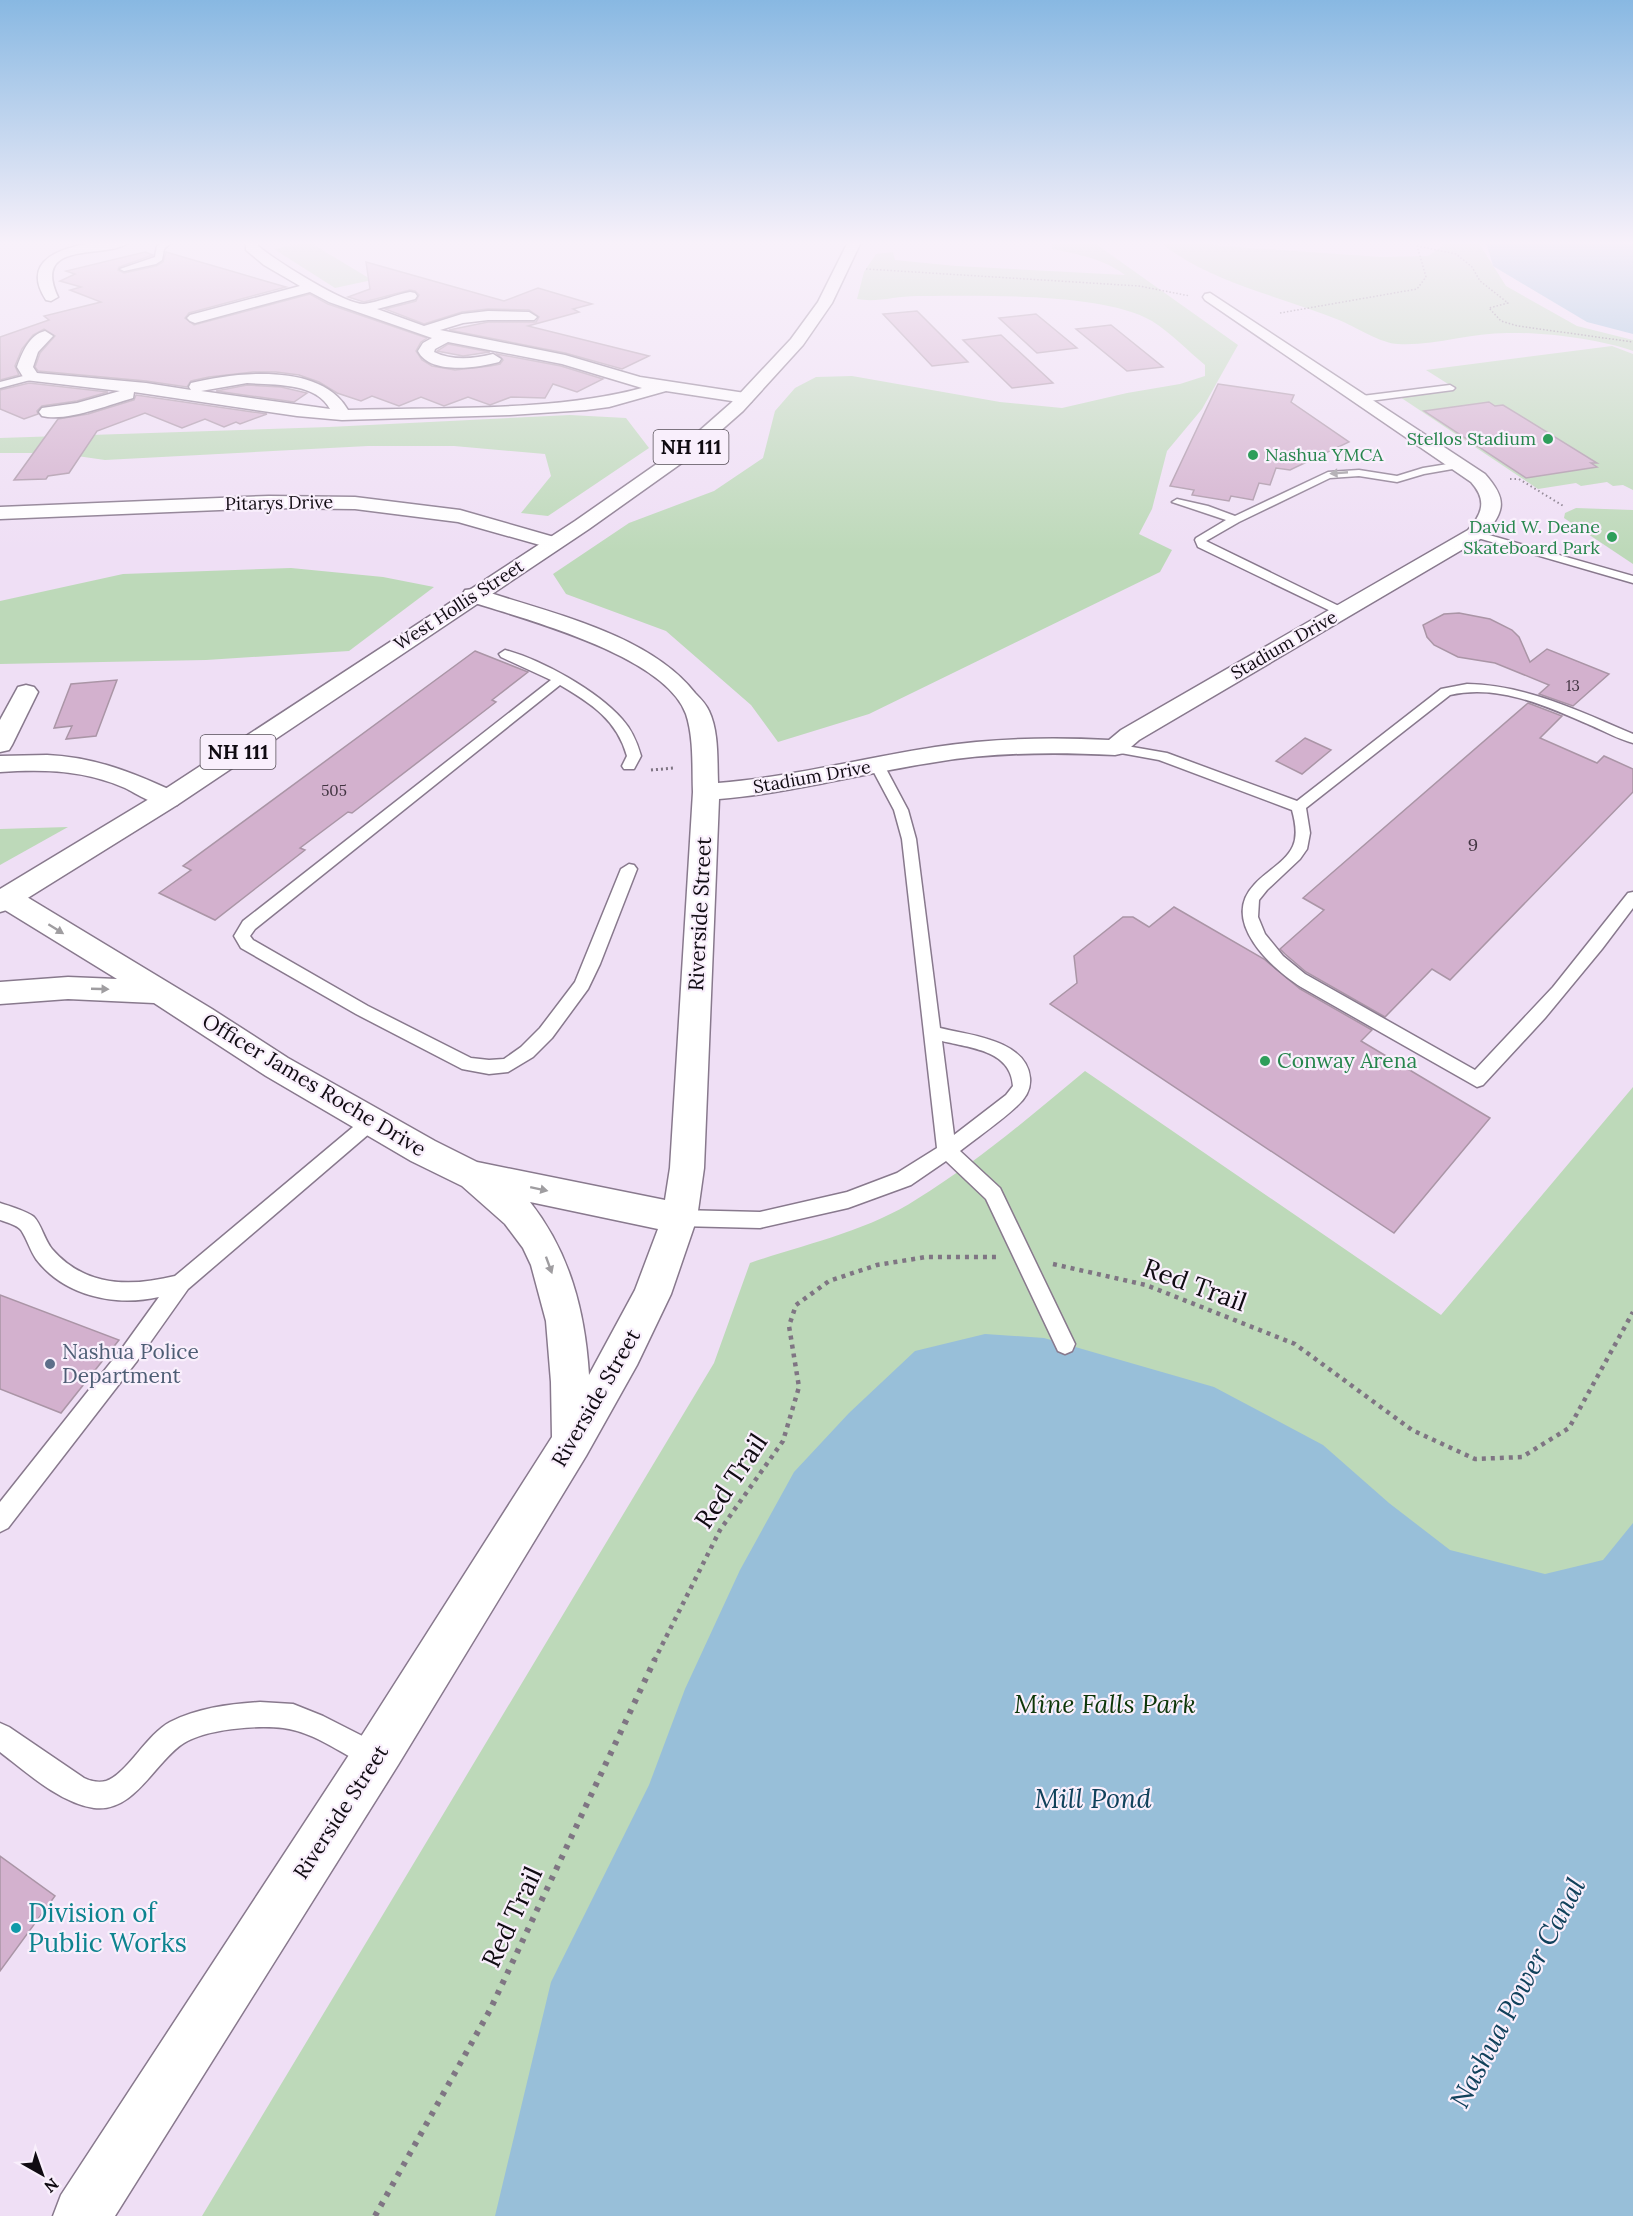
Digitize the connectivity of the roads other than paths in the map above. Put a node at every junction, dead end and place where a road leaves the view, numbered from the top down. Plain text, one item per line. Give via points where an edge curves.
1 (35, 345) edge
2 (430, 345) edge
3 (488, 345) edge
4 (792, 345) edge
5 (1282, 345) edge
6 (511, 350) junction
7 (31, 376) junction
8 (0, 385) edge
9 (663, 387) junction
10 (146, 388) junction
11 (1450, 388) dead end
12 (178, 392) junction
13 (1362, 399) junction
14 (741, 402) junction
15 (48, 412) dead end
16 (342, 415) junction
17 (1460, 465) junction
18 (1178, 502) dead end
19 (0, 513) edge
20 (1235, 520) junction
21 (1475, 534) junction
22 (554, 543) junction
23 (1633, 580) edge
24 (473, 595) junction
25 (1341, 612) junction
26 (505, 654) dead end
27 (560, 680) junction
28 (26, 692) dead end
29 (1633, 739) edge
30 (0, 745) edge
31 (1116, 748) junction
32 (0, 764) edge
33 (629, 765) dead end
34 (877, 765) junction
35 (706, 792) junction
36 (168, 799) junction
37 (1299, 807) junction
38 (628, 869) dead end
39 (1633, 897) edge
40 (3, 900) edge
41 (159, 992) junction
42 (0, 993) edge
43 (933, 1032) junction
44 (371, 1122) junction
45 (947, 1151) junction
46 (471, 1175) junction
47 (0, 1211) edge
48 (679, 1218) junction
49 (181, 1282) junction
50 (1065, 1344) dead end
51 (572, 1442) junction
52 (0, 1520) edge
53 (0, 1736) edge
54 (377, 1756) junction
55 (82, 2216) edge

1 - 7 street via 25,367
2 - 6 street via 428,355 440,361 473,363
3 - 6 street
4 - 14 street, West Hollis Street / NH 111
5 - 13 street, Stadium Drive
6 - 9 street
7 - 8 lane
7 - 10 street
9 - 14 street
9 - 16 street via 585,405
10 - 12 street
10 - 15 street
11 - 13 lane
12 - 16 street
12 - 16 street via 231,379 268,379 322,390
13 - 17 street, Stadium Drive
14 - 22 street, West Hollis Street / NH 111 via 687,451
17 -> 20 lane via 1397,479 1359,473 1328,475
17 - 21 street, Stadium Drive via 1486,487 1493,499 1489,517
18 - 20 lane
19 - 22 street, Pitarys Drive via 355,503 460,516
20 - 25 lane via 1200,540 1202,545
21 - 23 lane
21 - 25 street, Stadium Drive
22 - 24 street, West Hollis Street / NH 111
24 - 35 street, Riverside Street via 608,641 666,674 687,696 700,721
24 - 36 street, West Hollis Street / NH 111
25 - 31 street, Stadium Drive via 1131,735
26 - 27 lane
27 - 33 lane via 623,727 634,749
27 - 38 lane via 249,925 242,936 247,944 362,1010 468,1064 508,1065 546,1033 582,985
28 - 30 street
29 - 37 lane via 1520,694 1495,687 1460,686 1446,692
31 - 34 street, Stadium Drive via 990,747
31 - 37 lane via 1162,756
32 - 36 street via 42,762 94,768
34 - 35 street, Stadium Drive via 773,786
34 - 43 lane via 901,810 909,839
35 - 48 street, Riverside Street via 687,1168
36 - 40 street, West Hollis Street / NH 111
37 - 39 lane via 1303,843 1256,890 1250,902 1257,933 1269,952 1296,976 1477,1080 1597,947
40 -> 41 street, Officer James Roche Drive
42 -> 41 street, Officer James Roche Drive via 68,988
41 - 44 street, Officer James Roche Drive
43 - 45 lane
43 - 45 lane via 993,1048 1011,1057 1021,1072 1022,1087 1012,1100
44 - 46 street, Officer James Roche Drive
44 - 49 lane
45 - 48 lane via 904,1179 848,1200 760,1220
45 - 50 lane via 993,1194
46 -> 48 street, Officer James Roche Drive
46 -> 51 street, Officer James Roche Drive via 517,1213 547,1259 567,1334
47 - 49 lane via 27,1223 47,1260 87,1285 132,1292
48 - 51 street, Riverside Street via 657,1284 630,1341
49 - 52 lane
51 - 54 street, Riverside Street
53 - 54 lane via 79,1791 97,1795 116,1790 159,1745 178,1733 210,1722 268,1714 291,1716
54 - 55 street, Riverside Street

